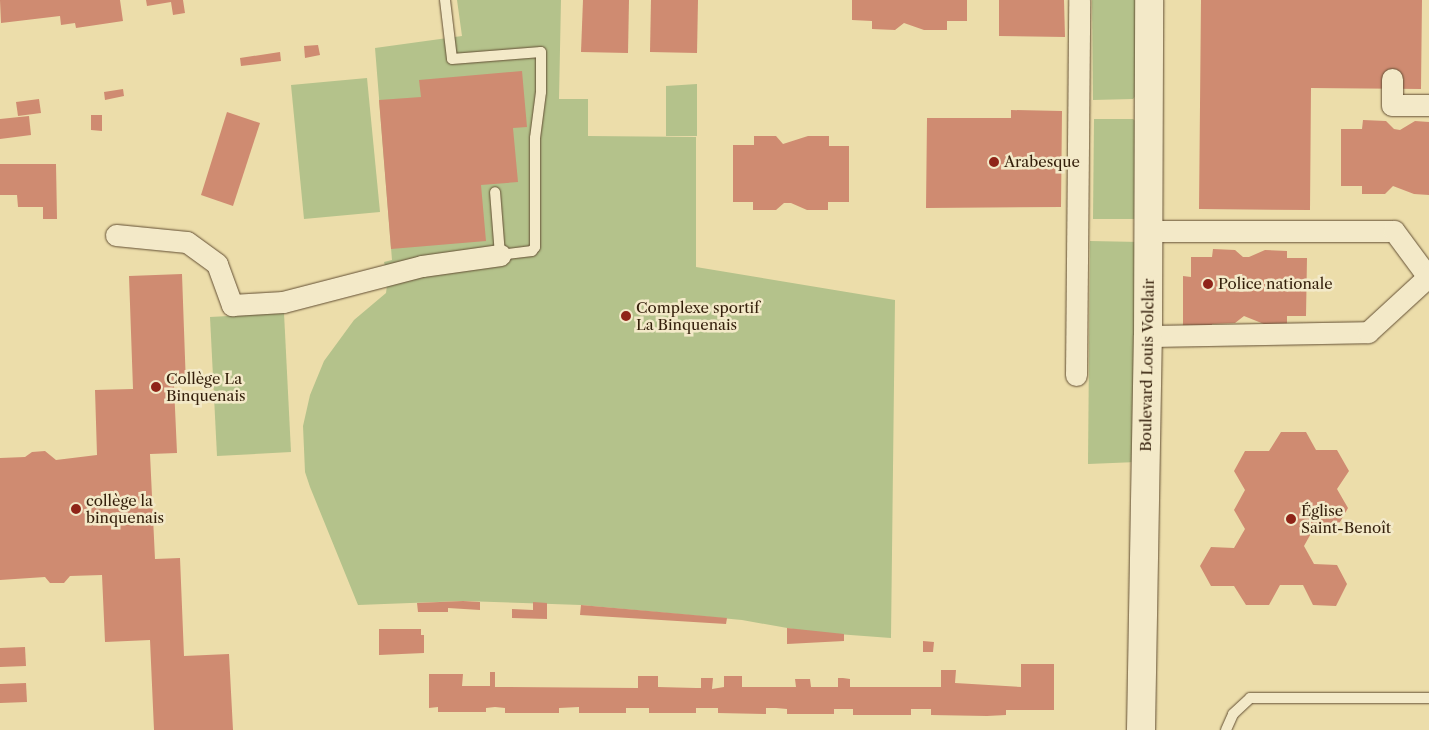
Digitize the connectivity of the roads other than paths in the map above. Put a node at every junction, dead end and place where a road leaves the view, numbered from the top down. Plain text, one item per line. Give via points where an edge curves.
1 (445, 0) edge
2 (1079, 0) edge
3 (1149, 0) edge
4 (1392, 78) dead end
5 (1429, 105) edge
6 (496, 192) dead end
7 (1149, 231) junction
8 (116, 235) dead end
9 (500, 255) junction
10 (1429, 276) edge
11 (1148, 336) junction
12 (1076, 375) dead end
13 (1429, 698) edge
14 (1141, 730) edge
15 (1226, 730) edge

1 - 9 lane via 452,59 541,52 541,92 535,138 535,247 528,253
2 - 12 street
3 - 7 street, Boulevard Louis Volclair
4 - 5 street via 1392,105
6 - 9 lane
7 - 10 street via 1394,231
7 - 11 street, Boulevard Louis Volclair
8 - 9 street via 187,242 217,264 232,305 283,302 422,266
10 - 11 street via 1368,332
11 - 14 street, Boulevard Louis Volclair
13 - 15 lane via 1250,698 1233,714

